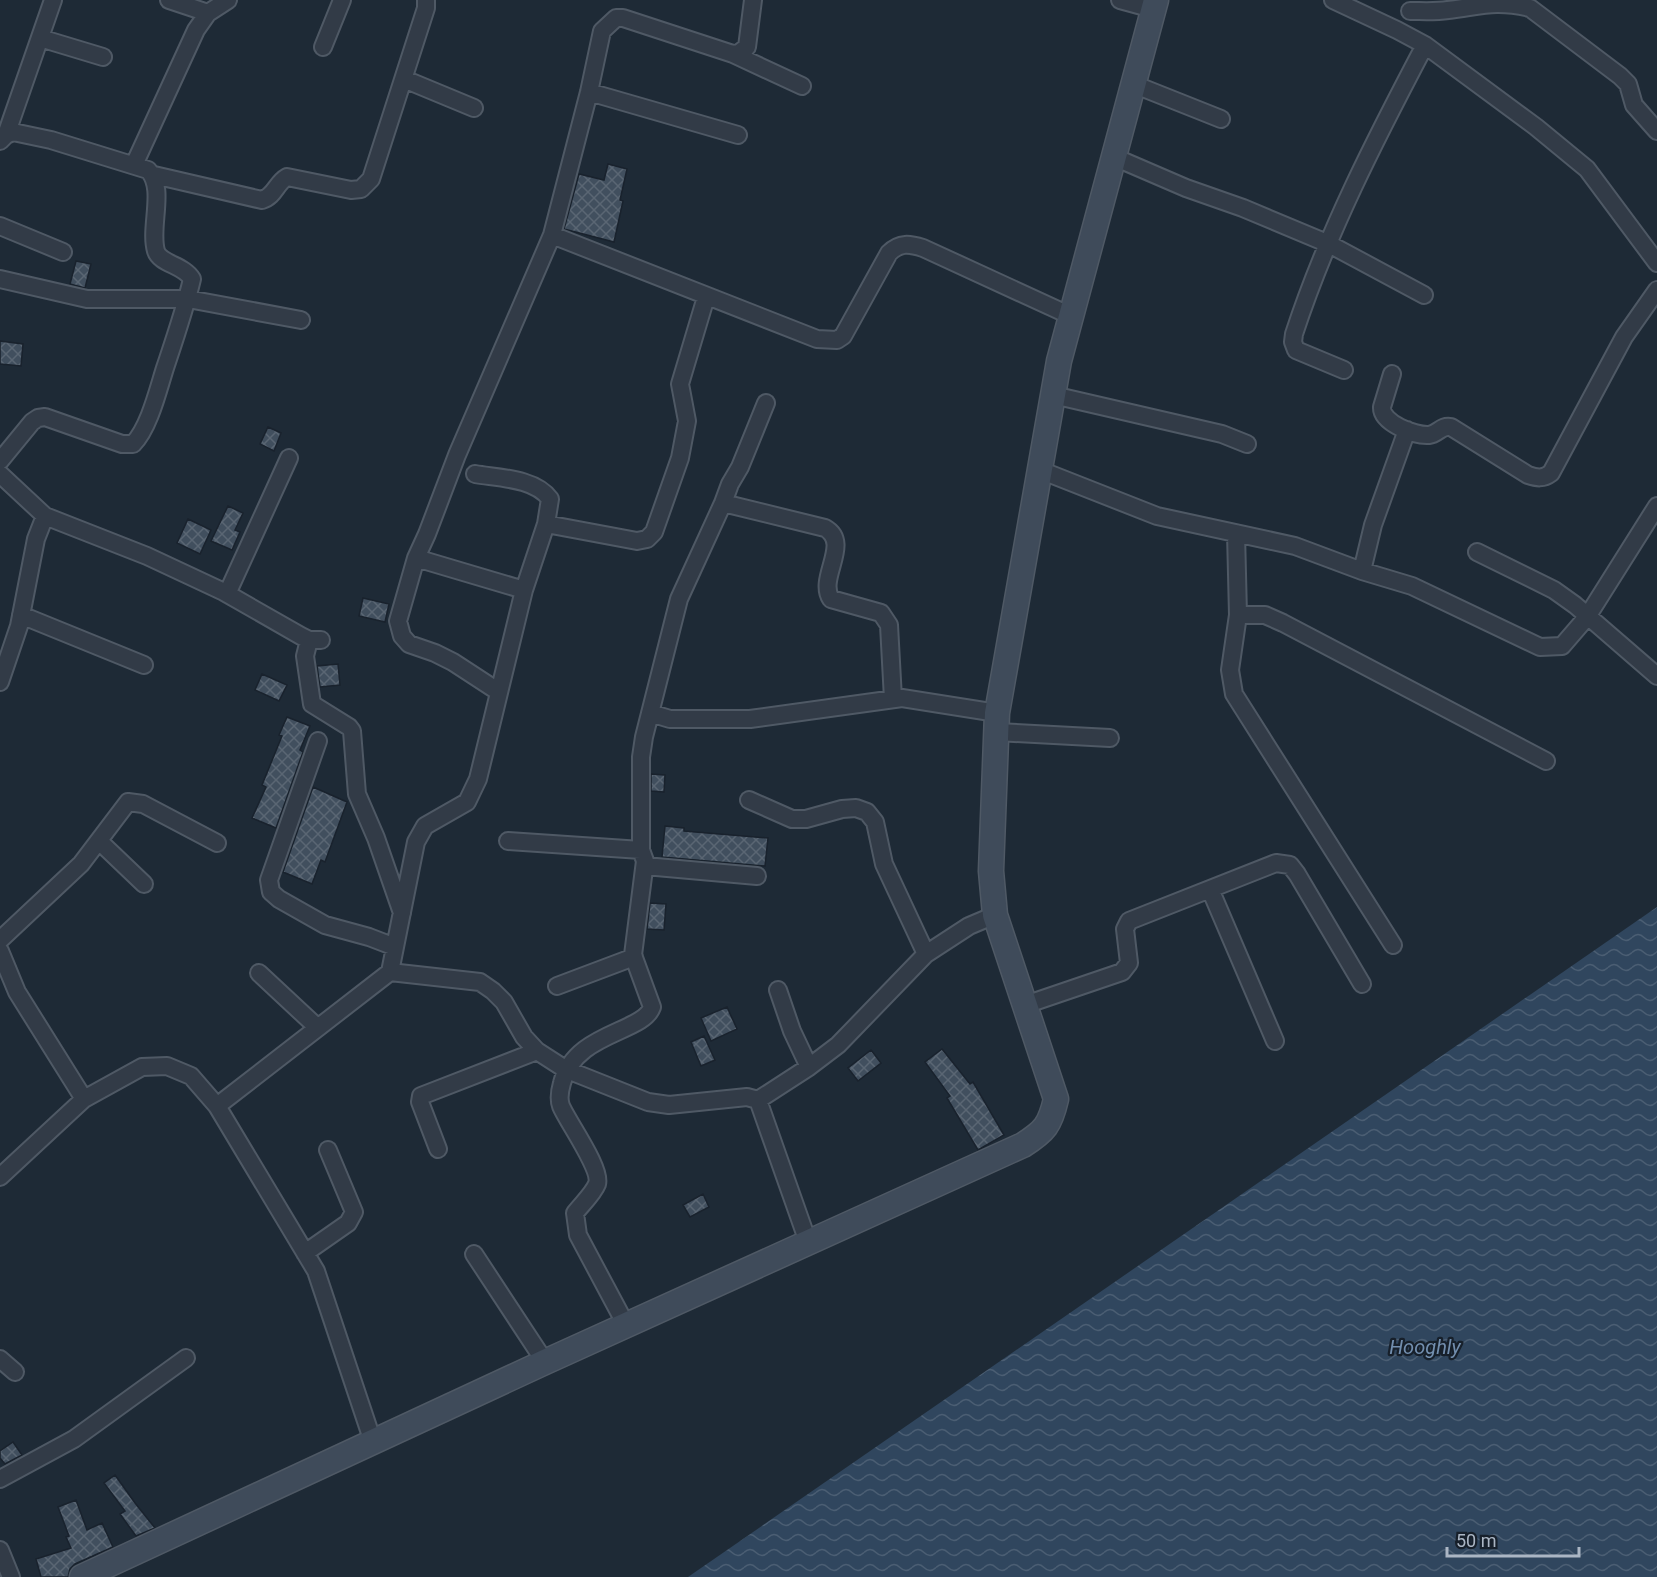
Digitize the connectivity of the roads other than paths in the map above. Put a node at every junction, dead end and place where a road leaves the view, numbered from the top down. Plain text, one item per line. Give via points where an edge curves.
1 (53, 0) edge
2 (169, 0) edge
3 (228, 0) edge
4 (342, 0) edge
5 (426, 0) edge
6 (753, 0) edge
7 (1120, 0) edge
8 (1334, 0) edge
9 (1155, 4) edge
10 (1414, 6) edge
11 (208, 13) junction
12 (1397, 30) junction
13 (39, 38) junction
14 (1425, 45) junction
15 (323, 47) dead end
16 (732, 54) junction
17 (103, 57) dead end
18 (404, 79) junction
19 (1133, 84) junction
20 (802, 86) dead end
21 (589, 92) junction
22 (474, 108) dead end
23 (1221, 119) dead end
24 (1657, 131) edge
25 (738, 135) dead end
26 (3, 138) edge
27 (1114, 156) junction
28 (134, 165) junction
29 (154, 175) junction
30 (0, 226) edge
31 (552, 235) junction
32 (1329, 244) junction
33 (63, 252) dead end
34 (1657, 263) edge
35 (0, 279) edge
36 (1657, 290) edge
37 (1424, 295) dead end
38 (706, 297) junction
39 (188, 299) junction
40 (1071, 316) junction
41 (301, 320) dead end
42 (1344, 370) dead end
43 (1392, 374) dead end
44 (1053, 394) junction
45 (766, 403) dead end
46 (1407, 430) junction
47 (1247, 444) dead end
48 (289, 458) dead end
49 (0, 461) edge
50 (1040, 470) junction
51 (0, 474) edge
52 (475, 474) dead end
53 (723, 503) junction
54 (1657, 506) edge
55 (45, 516) junction
56 (546, 524) junction
57 (1236, 533) junction
58 (1477, 552) dead end
59 (416, 558) junction
60 (1362, 571) junction
61 (524, 590) junction
62 (228, 594) junction
63 (21, 615) junction
64 (1238, 615) junction
65 (1587, 617) junction
66 (144, 665) dead end
67 (1657, 676) edge
68 (0, 682) edge
69 (499, 692) junction
70 (893, 699) junction
71 (650, 713) junction
72 (997, 722) junction
73 (1110, 738) dead end
74 (318, 741) dead end
75 (1546, 761) dead end
76 (748, 800) dead end
77 (99, 841) junction
78 (508, 841) dead end
79 (217, 843) dead end
80 (643, 858) junction
81 (757, 876) dead end
82 (144, 884) dead end
83 (1210, 889) junction
84 (402, 914) junction
85 (995, 915) junction
86 (0, 939) edge
87 (1393, 945) dead end
88 (395, 948) junction
89 (0, 951) edge
90 (926, 954) junction
91 (634, 957) junction
92 (390, 972) junction
93 (259, 973) dead end
94 (1362, 984) dead end
95 (557, 986) dead end
96 (778, 990) dead end
97 (1025, 1005) junction
98 (318, 1028) junction
99 (1275, 1041) dead end
100 (537, 1051) junction
101 (808, 1067) junction
102 (566, 1070) junction
103 (84, 1099) junction
104 (758, 1100) junction
105 (217, 1106) junction
106 (438, 1149) dead end
107 (328, 1150) dead end
108 (0, 1177) edge
109 (808, 1242) junction
110 (305, 1253) junction
111 (474, 1254) dead end
112 (626, 1325) junction
113 (186, 1358) dead end
114 (0, 1359) edge
115 (545, 1362) junction
116 (15, 1372) dead end
117 (373, 1442) junction
118 (0, 1479) edge
119 (0, 1550) edge
120 (11, 1577) edge
121 (82, 1577) edge

1 - 13 street
2 - 11 street
3 - 11 street
4 - 15 street
5 - 18 street
6 - 16 street via 747,47
7 - 9 street
8 - 12 street
9 - 19 street
10 - 12 street
10 - 24 street via 1447,10 1498,1 1530,8 1620,76 1628,84 1634,105
11 - 28 street via 196,30
12 - 14 street
13 - 17 street
13 - 26 street
14 - 32 street via 1381,128
14 - 34 street via 1587,169
16 - 20 street
16 - 21 street via 616,18 602,31
18 - 22 street
18 - 29 street via 371,179 361,189 287,177 262,201
19 - 23 street
19 - 27 street
21 - 25 street
21 - 31 street
26 - 28 street via 13,132
27 - 32 street
27 - 40 street
28 - 29 street
29 - 39 street via 156,252 189,274 192,279
30 - 33 street
31 - 38 street
31 - 59 street
32 - 37 street
32 - 42 street via 1299,316 1293,342 1296,350
35 - 39 street via 87,299
36 - 46 street via 1624,336 1547,476 1528,476 1451,427 1442,427 1431,435
38 - 40 street via 817,339 837,340 848,329 889,253 900,245 912,244
38 - 56 street via 680,384 687,421 680,458 654,532 638,541
39 - 41 street
39 - 49 street via 154,402 133,444 122,444 45,417 32,422
40 - 44 street
43 - 46 street via 1382,412
44 - 47 street via 1222,434
44 - 50 street
45 - 53 street
46 - 60 street via 1372,525
48 - 62 street
50 - 57 street via 1156,516
50 - 72 street
51 - 55 street
52 - 56 street via 530,484 541,490 550,499
53 - 70 street via 832,532 836,546 827,591 831,599 886,617
53 - 71 street via 679,599
54 - 65 street
55 - 62 street via 147,555
55 - 63 street via 36,539
56 - 61 street
57 - 60 street via 1295,546
57 - 64 street
58 - 65 street via 1554,590
59 - 61 street
59 - 69 street via 398,621 402,636 409,644 453,662
60 - 65 street via 1412,586 1540,647 1562,645
61 - 69 street
62 - 84 street via 315,640 305,656 312,704 352,731 359,800
63 - 66 street
63 - 68 street
64 - 75 street via 1265,615 1283,623
64 - 87 street via 1230,670 1234,694
65 - 67 street
69 - 84 street via 478,779 467,802 425,826 416,842
70 - 71 street via 750,719 670,719
70 - 72 street
71 - 80 street via 641,757
72 - 73 street
72 - 85 street via 991,871
74 - 88 street via 269,880 271,892 325,925
76 - 90 street via 792,819 842,809 867,812 875,822 884,864
77 - 79 street via 122,808 134,801
77 - 82 street
77 - 86 street via 81,864
78 - 80 street
80 - 81 street
80 - 91 street
83 - 94 street via 1276,863 1290,865
83 - 97 street via 1129,921 1125,929 1129,963 1122,972
83 - 99 street
84 - 88 street
85 - 90 street via 969,926
85 - 97 street
88 - 92 street
89 - 103 street via 17,992
90 - 101 street via 838,1045
91 - 95 street
91 - 102 street via 651,1012 583,1050
92 - 98 street
92 - 100 street via 480,982 504,1002
93 - 98 street
96 - 101 street
97 - 109 street via 1056,1099 1052,1118 1043,1132 1023,1145
98 - 105 street
100 - 102 street
100 - 106 street via 421,1096
101 - 104 street
102 - 104 street via 648,1102 669,1105 747,1097
102 - 112 street via 560,1104 597,1174 597,1184 575,1213 578,1235
103 - 105 street via 142,1067 167,1066 190,1076
103 - 108 street
104 - 109 street
105 - 110 street
107 - 110 street via 354,1212 348,1223
109 - 112 street
110 - 117 street via 316,1271
111 - 115 street
112 - 115 street
113 - 118 street via 74,1438
114 - 116 street
115 - 117 street
117 - 121 street
119 - 120 street

